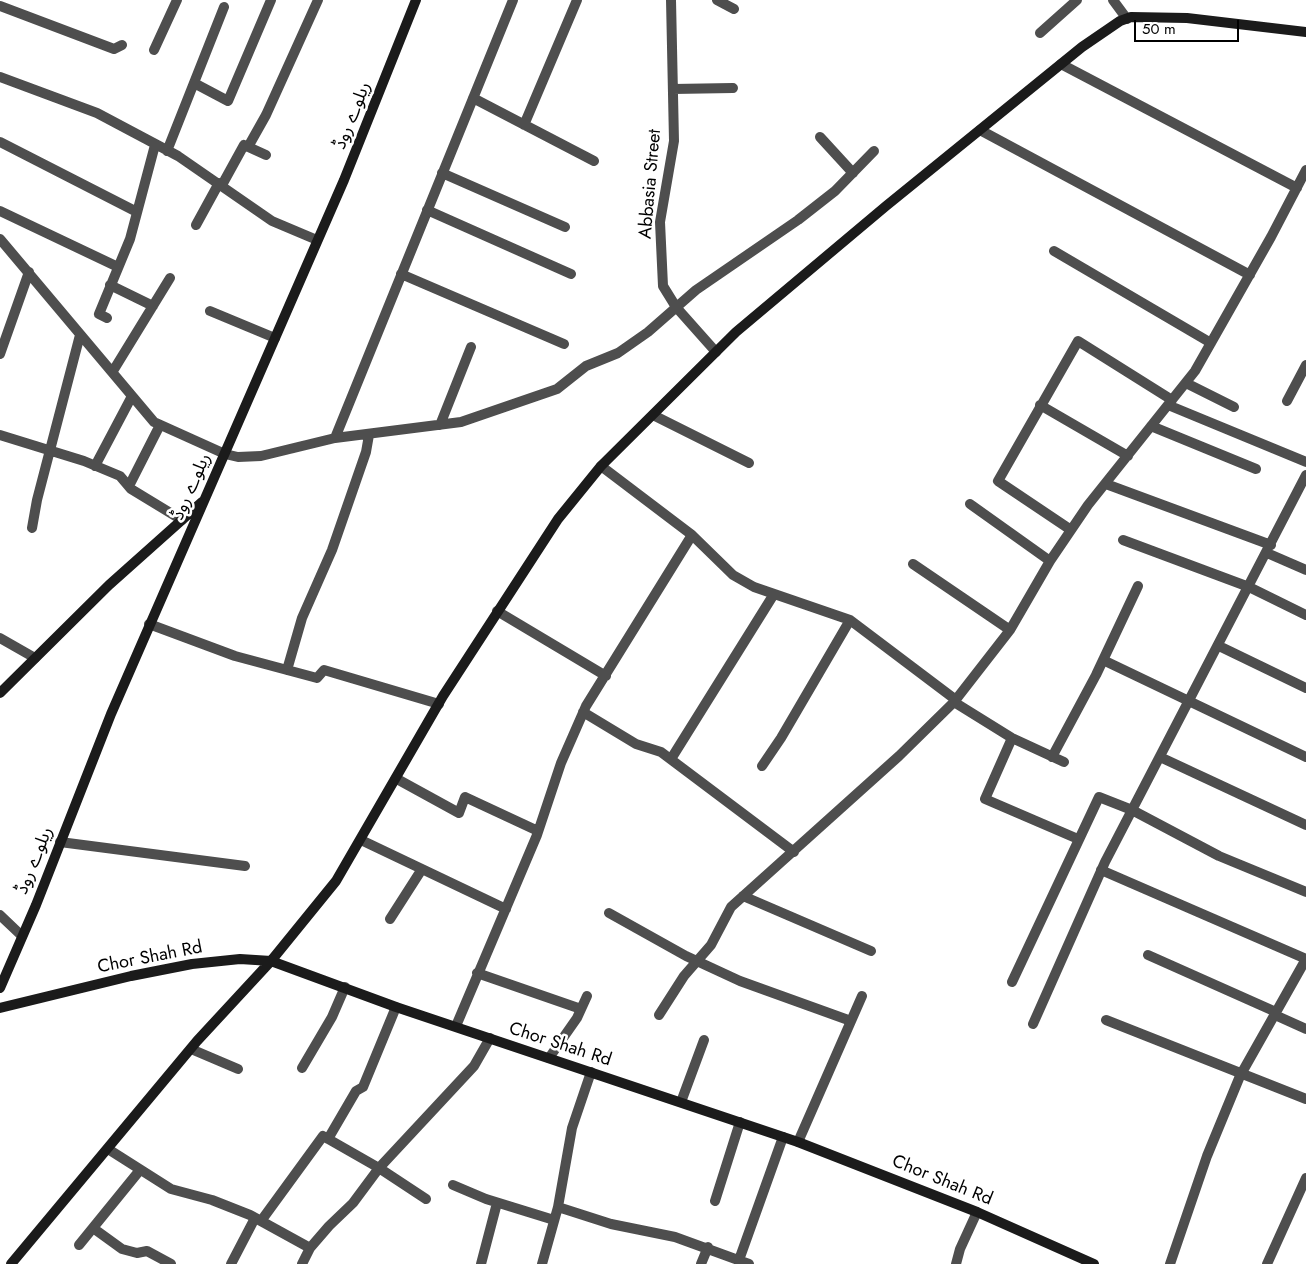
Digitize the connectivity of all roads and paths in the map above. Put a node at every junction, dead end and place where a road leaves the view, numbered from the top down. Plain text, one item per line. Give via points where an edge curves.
1 (177, 0) edge
2 (271, 0) edge
3 (318, 0) edge
4 (416, 0) edge
5 (513, 0) edge
6 (577, 0) edge
7 (671, 0) edge
8 (717, 0) edge
9 (1077, 0) edge
10 (1114, 0) edge
11 (1, 6) edge
12 (224, 7) dead end
13 (734, 9) dead end
14 (1127, 18) junction
15 (1306, 32) edge
16 (1040, 33) dead end
17 (122, 45) dead end
18 (154, 50) dead end
19 (1061, 64) junction
20 (0, 77) edge
21 (194, 83) junction
22 (733, 88) dead end
23 (673, 89) junction
24 (472, 98) junction
25 (524, 125) junction
26 (980, 130) junction
27 (820, 137) dead end
28 (0, 142) edge
29 (155, 145) junction
30 (248, 147) junction
31 (167, 151) junction
32 (874, 151) dead end
33 (266, 155) dead end
34 (594, 161) dead end
35 (1306, 170) edge
36 (442, 173) junction
37 (853, 173) junction
38 (221, 184) junction
39 (1296, 189) junction
40 (1306, 196) edge
41 (427, 210) junction
42 (0, 212) edge
43 (137, 212) junction
44 (196, 225) dead end
45 (565, 227) dead end
46 (0, 239) edge
47 (317, 240) junction
48 (1054, 251) dead end
49 (118, 266) junction
50 (29, 272) junction
51 (401, 274) junction
52 (571, 274) dead end
53 (1250, 275) junction
54 (170, 278) dead end
55 (110, 285) junction
56 (153, 306) junction
57 (676, 307) junction
58 (210, 311) dead end
59 (107, 318) dead end
60 (80, 335) junction
61 (275, 338) junction
62 (1211, 343) junction
63 (564, 344) dead end
64 (470, 347) dead end
65 (716, 352) junction
66 (0, 354) edge
67 (1306, 364) edge
68 (113, 371) junction
69 (1186, 383) junction
70 (132, 396) junction
71 (1287, 401) dead end
72 (1170, 403) junction
73 (1040, 405) junction
74 (1234, 407) dead end
75 (653, 414) junction
76 (160, 424) junction
77 (440, 425) junction
78 (1151, 426) junction
79 (0, 435) edge
80 (369, 435) junction
81 (335, 438) junction
82 (50, 451) junction
83 (225, 454) junction
84 (1128, 456) junction
85 (749, 462) dead end
86 (1306, 462) edge
87 (95, 466) junction
88 (601, 466) junction
89 (1256, 469) dead end
90 (1306, 475) edge
91 (1106, 484) junction
92 (129, 486) junction
93 (205, 499) junction
94 (970, 504) dead end
95 (182, 520) junction
96 (32, 528) dead end
97 (1071, 530) junction
98 (692, 535) junction
99 (1124, 540) dead end
100 (1269, 549) junction
101 (1050, 561) junction
102 (912, 564) dead end
103 (1306, 570) edge
104 (1138, 586) dead end
105 (1249, 587) junction
106 (774, 594) junction
107 (497, 611) junction
108 (1306, 615) edge
109 (850, 620) junction
110 (149, 624) junction
111 (1010, 630) junction
112 (0, 638) edge
113 (1219, 646) junction
114 (35, 658) junction
115 (1103, 660) junction
116 (287, 670) junction
117 (606, 676) junction
118 (1306, 688) edge
119 (0, 693) edge
120 (955, 701) junction
121 (1190, 701) junction
122 (438, 704) junction
123 (584, 712) junction
124 (1012, 738) junction
125 (1052, 757) junction
126 (1160, 757) junction
127 (1306, 758) edge
128 (671, 759) junction
129 (1064, 762) dead end
130 (762, 766) dead end
131 (397, 780) junction
132 (1132, 810) junction
133 (1306, 824) edge
134 (538, 832) junction
135 (1078, 839) junction
136 (361, 840) junction
137 (60, 842) junction
138 (794, 852) junction
139 (245, 866) dead end
140 (422, 869) junction
141 (1101, 870) junction
142 (1306, 892) edge
143 (743, 896) junction
144 (506, 909) junction
145 (609, 913) dead end
146 (0, 914) edge
147 (390, 918) dead end
148 (22, 936) junction
149 (871, 951) dead end
150 (1148, 955) dead end
151 (271, 961) junction
152 (697, 962) junction
153 (477, 973) junction
154 (1012, 982) dead end
155 (345, 987) junction
156 (0, 988) edge
157 (587, 996) dead end
158 (862, 996) dead end
159 (396, 1007) junction
160 (0, 1008) edge
161 (581, 1009) junction
162 (1276, 1013) junction
163 (659, 1015) dead end
164 (1106, 1020) dead end
165 (852, 1021) junction
166 (1033, 1024) dead end
167 (456, 1026) junction
168 (1306, 1029) edge
169 (490, 1038) junction
170 (704, 1040) dead end
171 (191, 1049) junction
172 (549, 1058) junction
173 (302, 1068) dead end
174 (238, 1069) dead end
175 (591, 1072) junction
176 (1242, 1072) junction
177 (1306, 1100) edge
178 (681, 1102) junction
179 (740, 1122) junction
180 (783, 1137) junction
181 (328, 1139) junction
182 (798, 1142) junction
183 (108, 1149) junction
184 (379, 1168) junction
185 (140, 1170) junction
186 (1306, 1178) edge
187 (453, 1185) dead end
188 (426, 1199) dead end
189 (714, 1201) dead end
190 (497, 1203) junction
191 (558, 1207) junction
192 (976, 1212) junction
193 (258, 1220) junction
194 (554, 1220) junction
195 (93, 1228) junction
196 (79, 1245) dead end
197 (310, 1248) junction
198 (708, 1248) junction
199 (739, 1260) junction
200 (11, 1264) edge
201 (171, 1264) edge
202 (231, 1264) edge
203 (302, 1264) edge
204 (481, 1264) edge
205 (542, 1264) edge
206 (701, 1264) edge
207 (749, 1264) edge
208 (956, 1264) edge
209 (1094, 1264) edge
210 (1170, 1264) edge
211 (1266, 1264) edge

1 - 18 street
2 - 21 street via 228,101
3 - 30 street
4 - 47 street, ریلوے روڈ
5 - 24 street
6 - 25 street
7 - 23 street, Abbasia Street
8 - 13 street
9 - 16 street
10 - 14 street
11 - 17 street via 114,49
12 - 21 street
14 - 15 street via 1187,18
14 - 19 street via 1105,30
19 - 26 street
19 - 39 street
20 - 29 street via 97,113
21 - 31 street
22 - 23 street
23 - 57 street, Abbasia Street via 674,141 660,222 662,286
24 - 25 street
24 - 36 street
25 - 34 street
26 - 53 street
26 - 65 street via 802,276
27 - 37 street
28 - 43 street
29 - 31 street
29 - 43 street
30 - 33 street
30 - 38 street via 244,145
31 - 38 street
32 - 37 street
35 - 39 street
36 - 41 street
36 - 45 street
37 - 57 street via 798,220
38 - 44 street
38 - 47 street via 272,221
39 - 40 street
39 - 53 street
41 - 51 street
41 - 52 street
42 - 49 street
43 - 49 street
46 - 50 street
47 - 61 street, ریلوے روڈ
48 - 62 street
49 - 55 street
50 - 60 street
50 - 66 street
51 - 63 street
51 - 81 street
53 - 62 street
54 - 56 street
55 - 56 street
55 - 59 street via 99,314
56 - 68 street
57 - 65 street, Abbasia Street
57 - 77 street via 618,353 586,366 557,389 461,422
58 - 61 street
60 - 68 street
60 - 82 street
61 - 83 street, ریلوے روڈ
62 - 69 street
64 - 77 street
65 - 75 street
67 - 71 street
68 - 70 street
69 - 72 street
69 - 74 street
70 - 76 street via 154,422
70 - 87 street
72 - 73 street via 1078,341
72 - 78 street
72 - 86 street
73 - 84 street
73 - 97 street via 998,481
75 - 85 street
75 - 88 street
76 - 83 street
76 - 92 street
77 - 80 street
78 - 84 street
78 - 89 street
79 - 82 street
80 - 81 street
80 - 116 street via 332,550 302,618
81 - 83 street via 261,456
82 - 87 street
82 - 96 street
83 - 93 street, ریلوے روڈ
84 - 91 street
87 - 92 street via 120,476
88 - 98 street
88 - 107 street via 553,526
90 - 100 street
91 - 97 street
91 - 100 street
92 - 95 street
93 - 95 street
93 - 110 street, ریلوے روڈ
94 - 101 street
95 - 114 street via 109,585
97 - 101 street
98 - 106 street via 733,575
98 - 117 street
99 - 105 street
100 - 103 street
100 - 105 street
101 - 111 street
102 - 111 street
104 - 115 street
105 - 108 street
105 - 113 street
106 - 109 street
106 - 128 street
107 - 117 street
107 - 122 street
109 - 120 street
109 - 130 street
110 - 116 street via 235,656
110 - 137 street, ریلوے روڈ
111 - 120 street
112 - 114 street
113 - 118 street
113 - 121 street
114 - 119 street
115 - 121 street
115 - 125 street
116 - 122 street via 317,678 324,670
117 - 123 street
120 - 124 street
120 - 138 street
121 - 126 street
121 - 127 street
122 - 131 street
123 - 128 street via 636,744
123 - 134 street via 561,763
124 - 125 street
124 - 135 street via 985,799
125 - 129 street
126 - 132 street
126 - 133 street
128 - 138 street
131 - 134 street via 459,813 465,797
131 - 136 street
132 - 135 street via 1099,797
132 - 141 street
132 - 142 street via 1219,856
134 - 144 street
135 - 154 street
136 - 140 street
136 - 151 street via 336,881
137 - 139 street
137 - 148 street, ریلوے روڈ
138 - 143 street
140 - 144 street
140 - 147 street
141 - 162 street via 1306,959
141 - 166 street
143 - 149 street
143 - 152 street via 731,907
144 - 153 street
145 - 152 street
146 - 148 street
148 - 156 street, ریلوے روڈ
150 - 162 street
151 - 155 street, Chor Shah Rd
151 - 160 street, Chor Shah Rd via 240,959 192,964
151 - 171 street
152 - 163 street
152 - 165 street
153 - 161 street
153 - 167 street
155 - 159 street, Chor Shah Rd
155 - 173 street via 332,1018
157 - 161 street
158 - 165 street
159 - 167 street, Chor Shah Rd
159 - 181 street via 363,1087 356,1091
161 - 172 street
162 - 168 street
162 - 176 street
164 - 176 street
165 - 182 street
167 - 169 street, Chor Shah Rd
169 - 172 street, Chor Shah Rd
169 - 184 street via 474,1066
170 - 178 street
171 - 174 street
171 - 183 street
172 - 175 street, Chor Shah Rd
175 - 178 street, Chor Shah Rd
175 - 191 street via 572,1128
176 - 177 street
176 - 210 street via 1207,1156
178 - 179 street, Chor Shah Rd
179 - 180 street, Chor Shah Rd
179 - 189 street
180 - 182 street, Chor Shah Rd
180 - 199 street
181 - 184 street
181 - 193 street via 323,1136
182 - 192 street, Chor Shah Rd
183 - 185 street
183 - 200 street
184 - 188 street
184 - 197 street via 353,1202
185 - 193 street via 171,1189 212,1200
185 - 195 street
186 - 211 street
187 - 190 street
190 - 194 street
190 - 204 street
191 - 194 street
191 - 198 street
192 - 208 street
192 - 209 street, Chor Shah Rd
193 - 197 street
193 - 202 street
194 - 205 street
195 - 196 street
195 - 201 street via 122,1249 137,1253 148,1251
197 - 203 street
198 - 199 street
198 - 206 street
199 - 207 street

